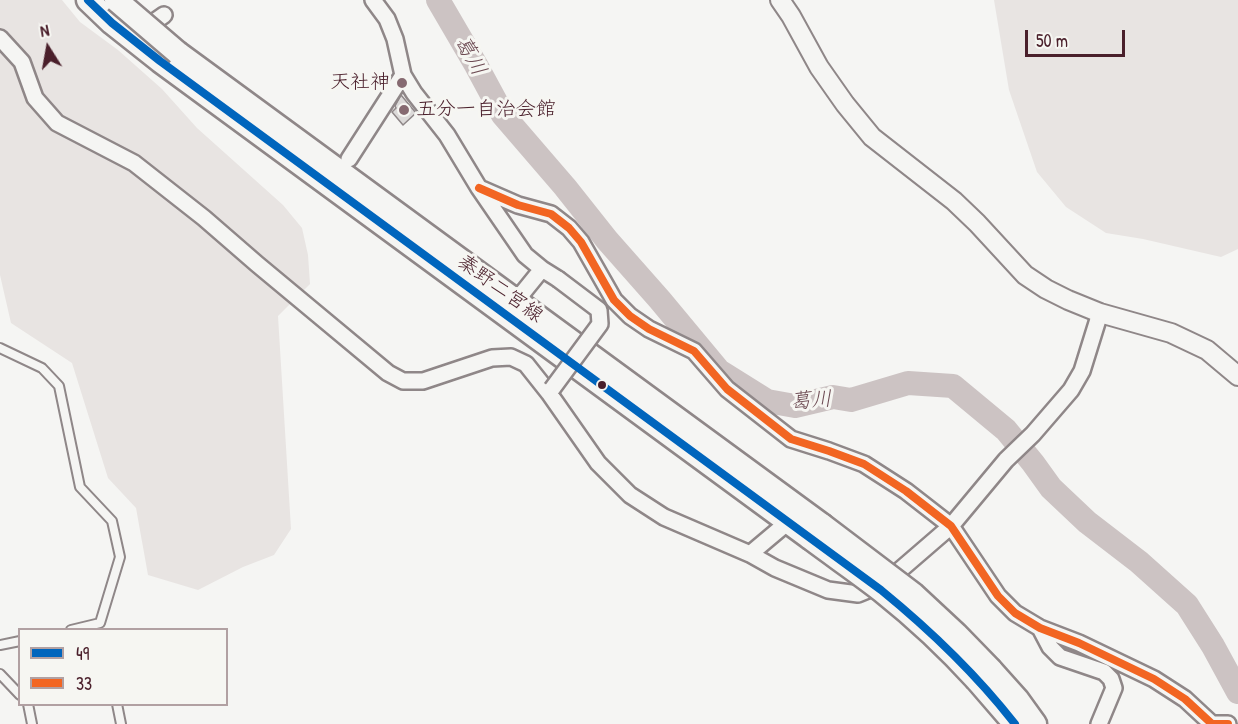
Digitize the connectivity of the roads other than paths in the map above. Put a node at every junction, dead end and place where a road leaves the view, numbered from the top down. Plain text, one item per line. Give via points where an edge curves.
1 (88, 0) edge
2 (103, 0) edge
3 (116, 0) edge
4 (373, 0) edge
5 (780, 0) edge
6 (164, 15) dead end
7 (0, 38) edge
8 (169, 57) junction
9 (403, 75) junction
10 (349, 159) dead end
11 (479, 189) junction
12 (542, 269) junction
13 (516, 300) junction
14 (1100, 312) junction
15 (0, 348) edge
16 (1238, 376) edge
17 (551, 391) junction
18 (795, 516) junction
19 (951, 526) junction
20 (750, 554) junction
21 (100, 626) edge
22 (1040, 628) junction
23 (18, 641) edge
24 (0, 645) edge
25 (0, 674) edge
26 (984, 675) junction
27 (18, 693) edge
28 (28, 706) edge
29 (117, 706) edge
30 (32, 724) edge
31 (121, 724) edge
32 (1015, 724) edge
33 (1035, 724) edge
34 (1099, 724) edge
35 (1212, 724) edge
36 (1228, 724) edge

1 - 8 main road via 112,23
2 - 6 street via 139,33
3 - 8 main road, bridge
4 - 9 street via 387,19
5 - 14 street via 819,67 872,137 954,201 1025,276 1053,293
7 - 17 street via 22,62 34,98 57,123 134,163 388,373 403,381 423,381 492,358 511,357 526,364
8 - 13 main road, 秦野二宮線
8 - 18 main road, 秦野二宮線
9 - 10 street
9 - 11 street via 447,135
11 - 12 street via 525,255
11 - 19 street via 551,214 569,228 614,300 630,316 694,351 727,389 791,439 864,464
12 - 13 street
12 - 17 street, bridge via 599,310 600,324
13 - 18 main road, 秦野二宮線
14 - 16 street via 1171,333 1207,350
14 - 19 street via 1082,371 1071,390
15 - 21 lane via 42,368 59,386 80,487 112,521 120,557
17 - 20 street via 598,463 630,495 664,517
18 - 20 street
18 - 26 main road, 秦野二宮線, bridge via 946,648
19 - 20 street via 885,584 858,594 828,590
19 - 22 street via 998,596 1015,613
22 - 34 street via 1060,657 1104,672 1111,679 1114,688
22 - 35 street via 1154,679 1185,699
23 - 24 lane
25 - 27 lane
26 - 32 main road
26 - 33 main road via 1017,699
28 - 30 lane
29 - 31 lane
35 - 36 street

